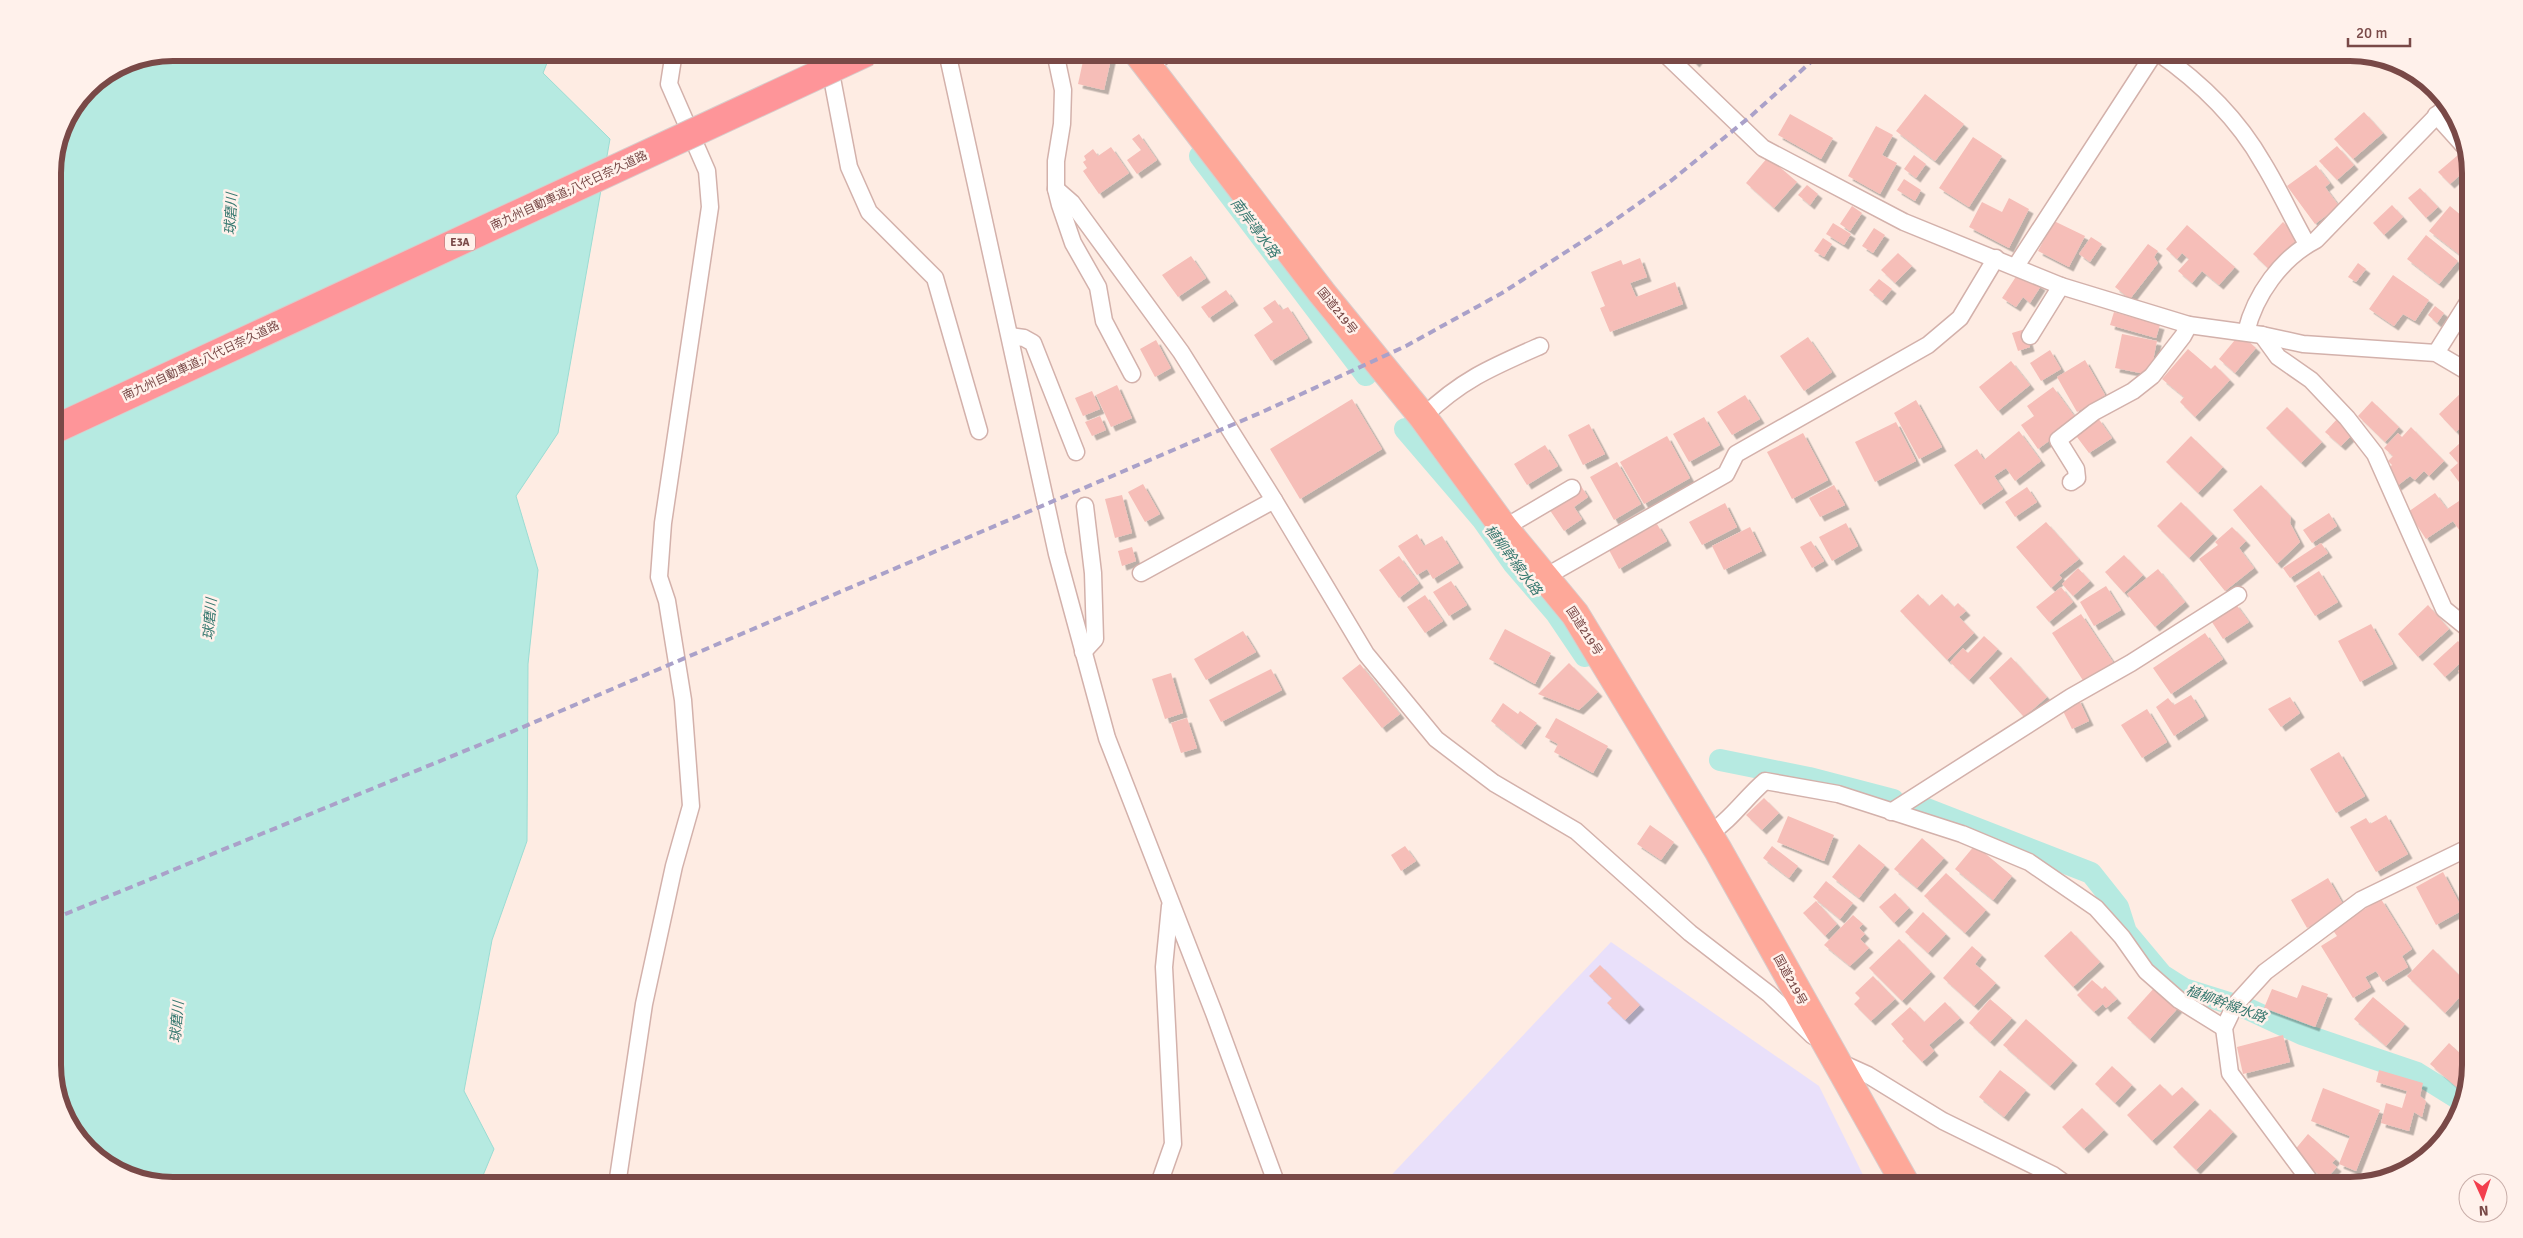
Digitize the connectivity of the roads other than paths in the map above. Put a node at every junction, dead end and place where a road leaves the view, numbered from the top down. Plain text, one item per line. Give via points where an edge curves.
1 (673, 61) edge
2 (829, 61) edge
3 (848, 61) edge
4 (949, 61) edge
5 (1057, 61) edge
6 (1154, 61) edge
7 (1672, 61) edge
8 (2150, 61) edge
9 (2170, 61) edge
10 (2442, 109) edge
11 (1056, 189) junction
12 (2307, 244) junction
13 (1996, 258) junction
14 (2016, 266) junction
15 (2061, 286) junction
16 (2462, 311) edge
17 (2189, 325) junction
18 (2254, 334) junction
19 (1010, 336) junction
20 (2030, 336) dead end
21 (1540, 346) dead end
22 (2436, 352) junction
23 (2462, 368) edge
24 (1132, 374) dead end
25 (1423, 418) junction
26 (61, 426) edge
27 (979, 431) dead end
28 (1076, 452) dead end
29 (2071, 482) dead end
30 (1572, 488) dead end
31 (1274, 500) junction
32 (1085, 506) dead end
33 (1504, 528) junction
34 (1141, 573) dead end
35 (1544, 577) junction
36 (2238, 595) dead end
37 (2462, 624) edge
38 (1083, 652) junction
39 (1891, 812) junction
40 (1709, 834) junction
41 (2462, 851) edge
42 (1170, 901) junction
43 (2224, 1028) junction
44 (1834, 1060) junction
45 (618, 1177) edge
46 (1161, 1177) edge
47 (1274, 1177) edge
48 (1901, 1177) edge
49 (2056, 1177) edge
50 (2306, 1177) edge

1 - 45 street via 669,84 707,171 710,207 663,523 659,577 667,601 683,700 691,806 674,866 644,1004
2 - 27 street via 849,167 869,212 935,278
3 - 26 highway, 南九州自動車道;八代日奈久道路 / E3A, bridge
4 - 19 street
5 - 11 street via 1062,90
6 - 25 highway, 国道219号 via 1322,293
7 - 13 street via 1763,148 1904,222
8 - 14 street
9 - 12 street via 2184,70 2232,119 2263,161
10 - 12 street via 2316,240
11 - 24 street via 1073,243 1098,288 1104,321
11 - 31 street via 1072,203 1181,352
12 - 18 street via 2272,277 2258,297
13 - 14 street
13 - 35 street via 1960,318 1928,346 1736,454 1726,474
14 - 15 street
15 - 17 street
15 - 20 street
16 - 22 street
17 - 18 street
17 - 29 street via 2152,376 2133,392 2094,412 2058,440 2076,469 2077,478
18 - 22 street via 2303,344
18 - 37 street via 2278,357 2311,380 2375,454 2444,609
19 - 28 street via 1033,343
19 - 38 street via 1057,554
21 - 25 street via 1477,374 1441,399
22 - 23 street
25 - 33 highway, 国道219号
30 - 33 street
31 - 34 street
31 - 44 street via 1366,654 1436,739 1494,783 1576,831 1690,933 1787,1010
32 - 38 street via 1093,573 1095,639
33 - 35 highway, 国道219号
35 - 40 highway, 国道219号 via 1575,614
36 - 39 street
38 - 42 street via 1107,738
39 - 40 street via 1838,794 1765,781 1725,824
39 - 43 street via 1962,834 2029,862 2096,908 2146,971 2179,1000
40 - 44 highway, 国道219号
41 - 43 street via 2354,906 2265,972 2235,1005
42 - 46 street via 1164,967 1173,1144
42 - 47 street
43 - 50 street via 2230,1073
44 - 48 highway, 国道219号 via 1857,1095
44 - 49 street via 1868,1075 1943,1121

